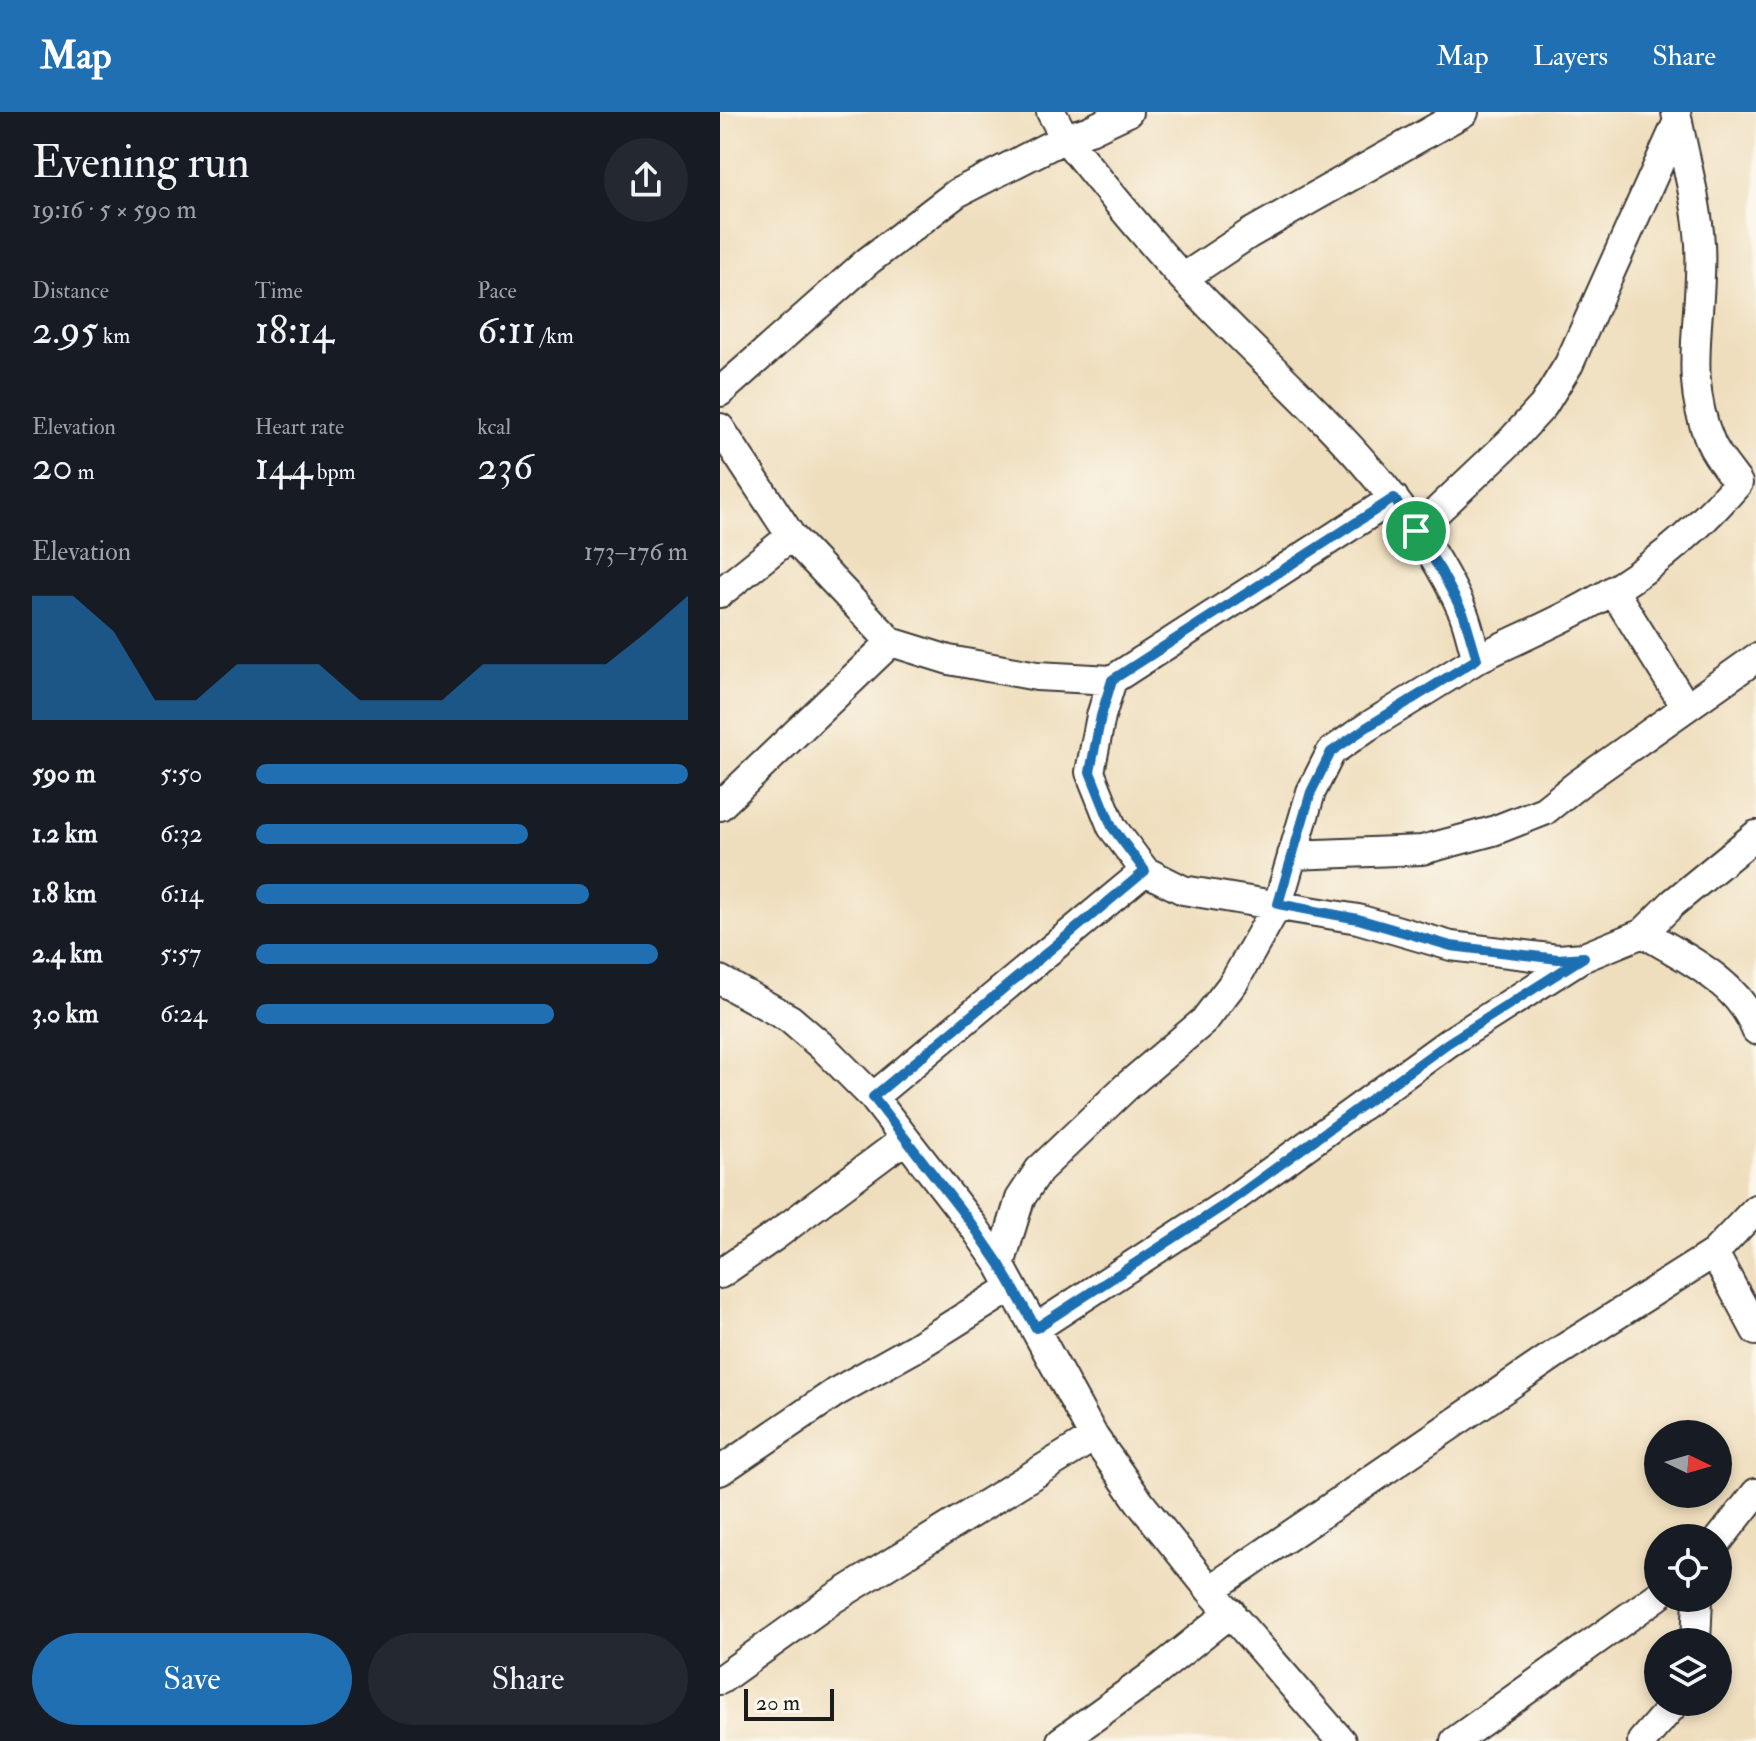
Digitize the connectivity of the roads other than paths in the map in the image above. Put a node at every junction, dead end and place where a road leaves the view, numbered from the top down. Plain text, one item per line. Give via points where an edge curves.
1 (1051, 112) edge
2 (1128, 112) edge
3 (1464, 112) edge
4 (1677, 116) edge
5 (1065, 138) junction
6 (1183, 278) junction
7 (720, 392) edge
8 (720, 428) edge
9 (1747, 477) edge
10 (1394, 498) junction
11 (1416, 531) junction
12 (791, 536) junction
13 (1613, 590) junction
14 (720, 593) edge
15 (891, 642) junction
16 (1756, 658) edge
17 (1477, 659) junction
18 (1112, 680) junction
19 (1686, 707) junction
20 (720, 806) edge
21 (1756, 835) edge
22 (1292, 855) junction
23 (1145, 871) junction
24 (1278, 904) junction
25 (1643, 933) junction
26 (1584, 957) junction
27 (720, 980) edge
28 (1756, 1030) edge
29 (873, 1097) junction
30 (905, 1139) junction
31 (1756, 1209) edge
32 (1714, 1253) junction
33 (720, 1274) edge
34 (1006, 1276) junction
35 (1036, 1328) junction
36 (1756, 1331) edge
37 (1094, 1437) junction
38 (720, 1471) edge
39 (1756, 1493) edge
40 (1731, 1524) edge
41 (1210, 1590) junction
42 (1644, 1606) edge
43 (1231, 1612) junction
44 (720, 1680) edge
45 (1664, 1716) edge
46 (1061, 1741) edge
47 (1341, 1741) edge
48 (1455, 1741) edge
49 (1642, 1741) edge

1 - 5 street
2 - 5 street
3 - 6 street via 1249,234
4 - 9 street via 1698,209 1702,276 1694,355 1697,397 1712,444
4 - 11 street via 1569,364 1543,406
5 - 6 street
5 - 7 street via 957,193 868,261
6 - 10 street via 1366,463
8 - 12 street
9 - 13 street via 1706,520
10 - 11 street
10 - 18 street
11 - 17 street via 1464,615
12 - 14 street
12 - 15 street
13 - 17 street
13 - 19 street
15 - 18 street via 949,660 1037,676
15 - 20 street
16 - 19 street
17 - 22 street via 1331,752 1311,792
18 - 23 street via 1090,772 1112,827
19 - 22 street via 1544,811 1493,831 1422,850
21 - 25 street
22 - 24 street
23 - 24 street via 1183,890
23 - 29 street
24 - 26 street via 1358,919 1451,946 1558,959
24 - 34 street via 1234,982 1204,1021 1039,1170 1020,1199
25 - 26 street
25 - 28 street via 1719,981 1750,1013
26 - 35 street via 1448,1043 1226,1204
27 - 29 street via 790,1019
29 - 30 street
30 - 33 street
30 - 34 street
31 - 32 street
32 - 36 street
32 - 41 street via 1555,1354
34 - 35 street
34 - 38 street via 913,1349 836,1392
35 - 37 street
37 - 41 street
37 - 44 street via 833,1599
39 - 40 street
41 - 43 street
42 - 48 street
43 - 46 street
43 - 47 street
45 - 49 street

